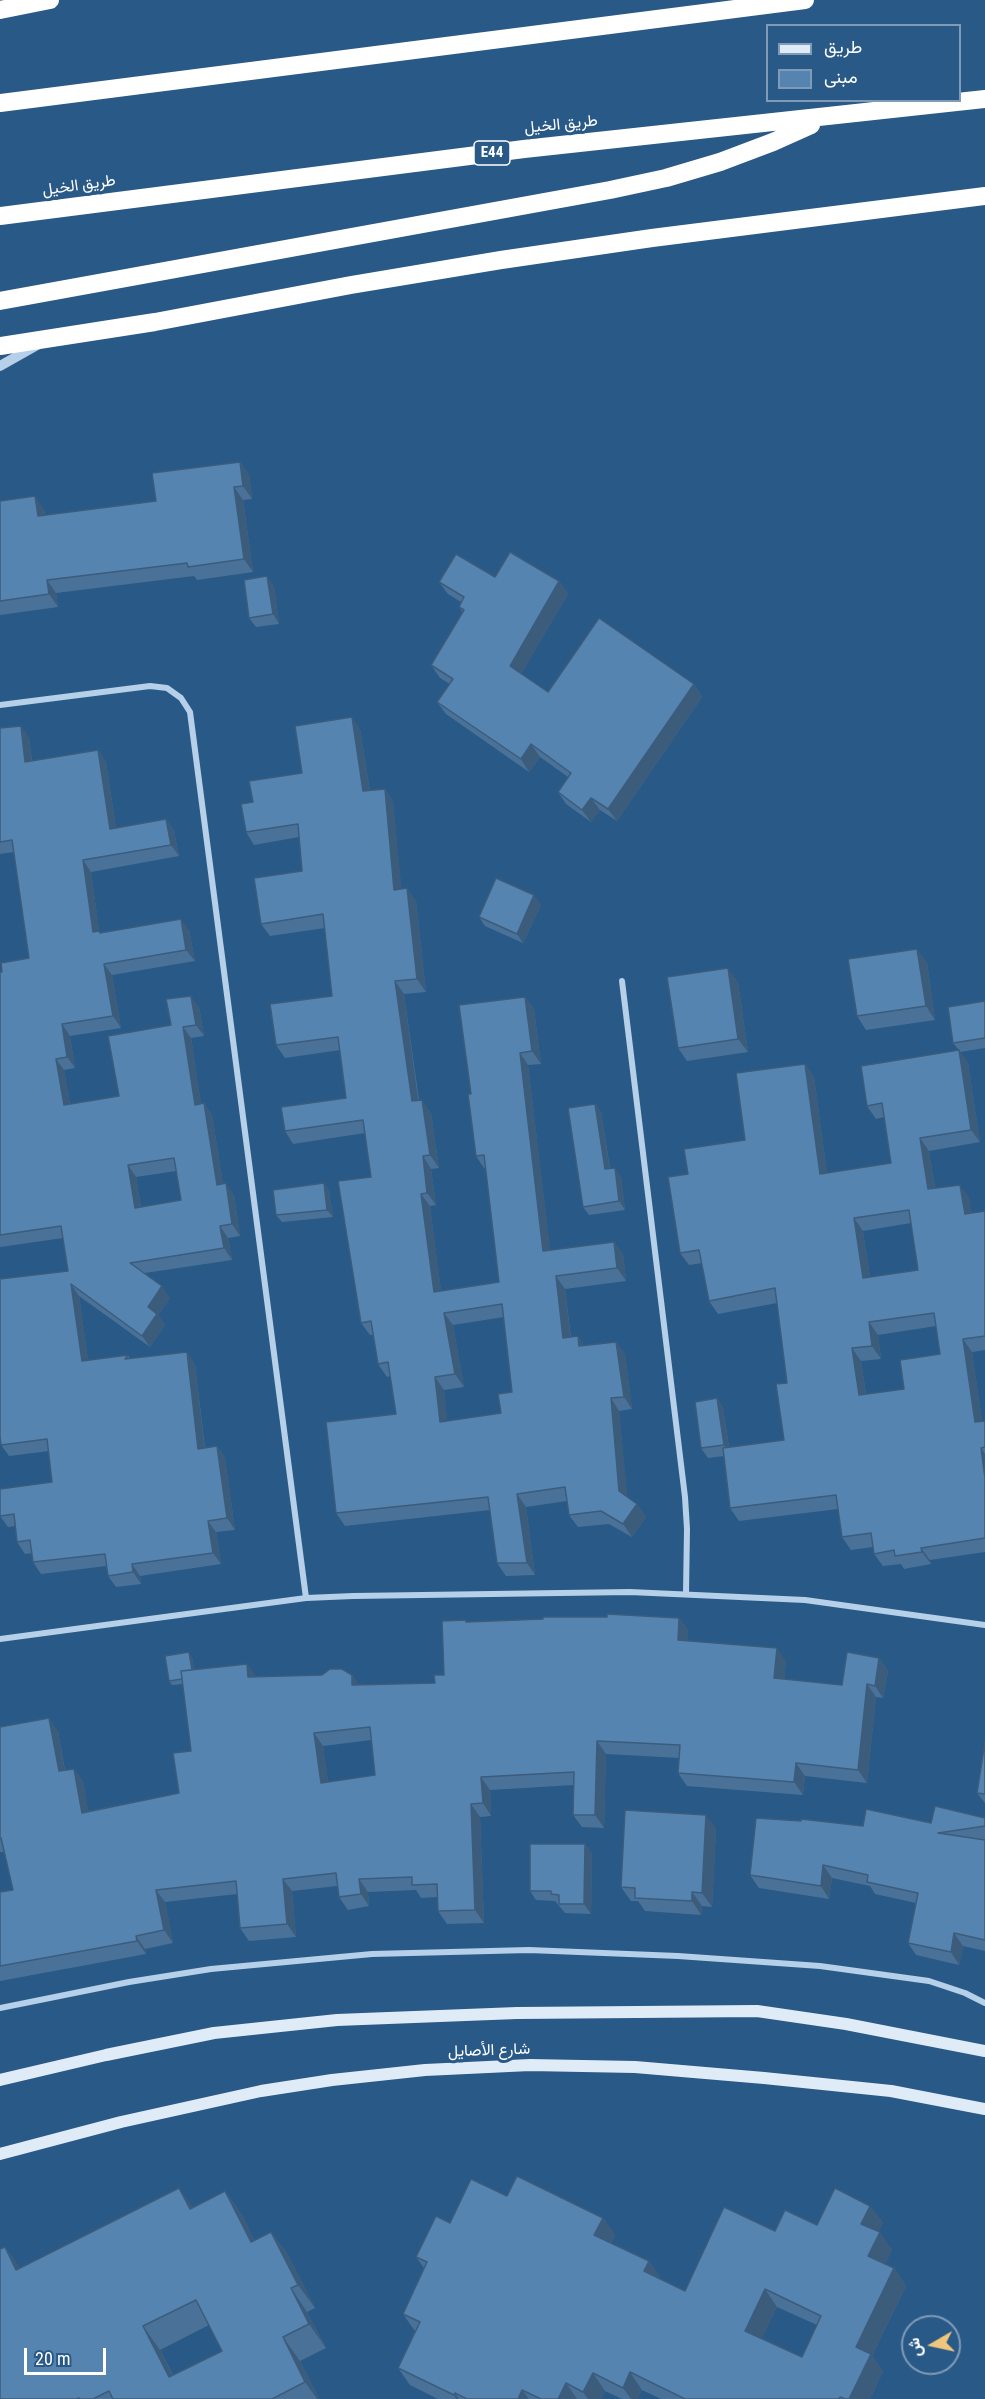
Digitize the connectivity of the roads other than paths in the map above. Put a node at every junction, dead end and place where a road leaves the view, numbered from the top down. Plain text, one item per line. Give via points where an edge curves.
1 (50, 0) edge
2 (805, 0) edge
3 (0, 10) edge
4 (985, 99) edge
5 (960, 102) edge
6 (961, 102) edge
7 (0, 103) edge
8 (825, 118) junction
9 (985, 196) edge
10 (0, 216) edge
11 (0, 301) edge
12 (49, 338) junction
13 (0, 346) edge
14 (0, 366) edge
15 (0, 705) edge
16 (621, 981) dead end
17 (686, 1593) junction
18 (306, 1598) junction
19 (985, 1625) edge
20 (0, 1639) edge
21 (985, 2003) edge
22 (0, 2008) edge
23 (985, 2051) edge
24 (0, 2080) edge
25 (985, 2109) edge
26 (0, 2154) edge

1 - 3 highway
2 - 7 highway
4 - 6 highway, طريق الخيل / E44
5 - 8 highway, طريق الخيل / E44
8 - 10 highway, طريق الخيل / E44 via 524,149
8 - 11 highway via 720,162 654,180
9 - 12 highway via 501,260
12 - 13 highway
12 - 14 street
15 - 18 street via 150,686 167,688 181,698 190,712
16 - 17 street via 685,1497
17 - 18 street
17 - 19 street via 805,1600
18 - 20 street
21 - 22 street via 929,1981 820,1966 529,1950 372,1954 223,1968
23 - 24 main road via 757,2011 517,2013 337,2020 214,2032
25 - 26 main road, شارع الأصايل via 891,2091 764,2078 635,2067 530,2065 425,2070 261,2091

